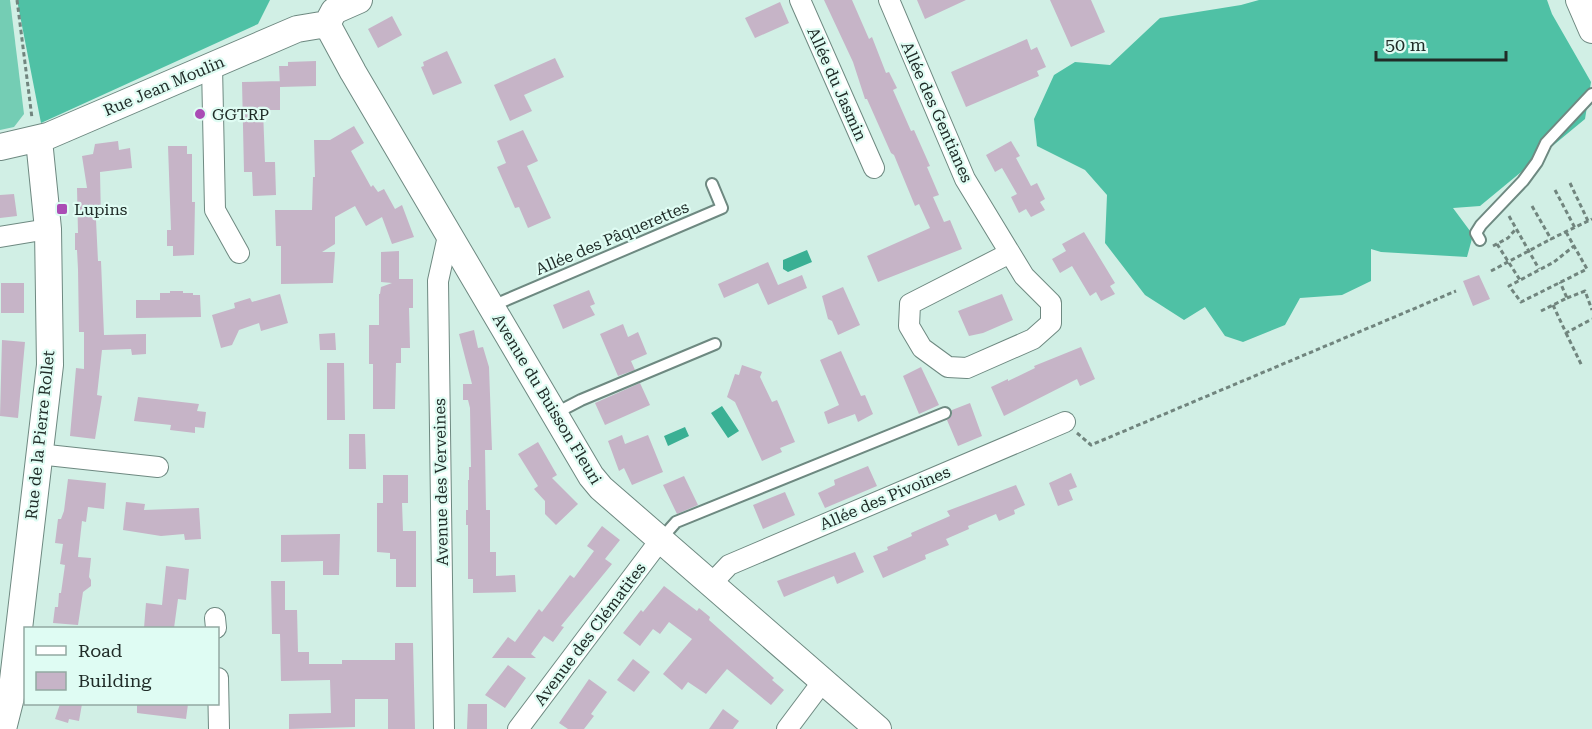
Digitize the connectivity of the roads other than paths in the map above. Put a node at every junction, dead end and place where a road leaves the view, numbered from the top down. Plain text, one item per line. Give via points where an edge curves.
1 (359, 0) edge
2 (800, 0) edge
3 (889, 0) edge
4 (1579, 0) edge
5 (327, 24) junction
6 (1592, 30) edge
7 (212, 66) junction
8 (1592, 94) edge
9 (39, 140) junction
10 (0, 147) edge
11 (874, 168) dead end
12 (712, 184) dead end
13 (48, 229) junction
14 (448, 236) junction
15 (0, 237) edge
16 (1480, 240) road end
17 (239, 253) dead end
18 (1010, 253) junction
19 (491, 307) junction
20 (715, 344) dead end
21 (945, 413) dead end
22 (554, 414) junction
23 (1065, 422) road end
24 (38, 454) junction
25 (158, 467) dead end
26 (661, 539) junction
27 (712, 583) junction
28 (822, 681) junction
29 (219, 705) edge
30 (3, 729) edge
31 (219, 729) edge
32 (444, 729) edge
33 (518, 729) edge
34 (787, 729) edge
35 (878, 729) edge

1 - 5 street via 334,11
2 - 11 street, Allée du Jasmin
3 - 18 street, Allée des Gentianes via 965,179
4 - 6 street
5 - 7 street, Rue Jean Moulin via 297,28
5 - 14 street, Avenue du Buisson Fleuri
7 - 9 street, Rue Jean Moulin
7 - 17 street via 215,210
8 - 16 lane via 1546,143 1523,181 1476,233
9 - 10 street, Rue Jean Moulin
9 - 13 street, Rue de la Pierre Rollet
12 - 19 lane, Allée des Pâquerettes via 722,208
13 - 15 street
13 - 24 street, Rue de la Pierre Rollet via 50,365
14 - 19 street, Avenue du Buisson Fleuri
14 - 32 street, Avenue des Verveines via 438,281
18 - 18 street, Allée des Gentianes via 1024,276 1052,303 1051,323 1033,339 967,368 948,367 922,348 909,326 910,304
19 - 22 street, Avenue du Buisson Fleuri
20 - 22 lane
21 - 26 lane via 676,522
22 - 26 street, Avenue du Buisson Fleuri via 601,488
23 - 27 street, Allée des Pivoines via 729,565
24 - 25 street
24 - 30 street, Rue de la Pierre Rollet via 11,697
26 - 27 street, Avenue du Buisson Fleuri
26 - 33 street, Avenue des Clématites
27 - 28 street, Avenue du Buisson Fleuri
28 - 34 street
28 - 35 street, Avenue du Buisson Fleuri
29 - 31 street

